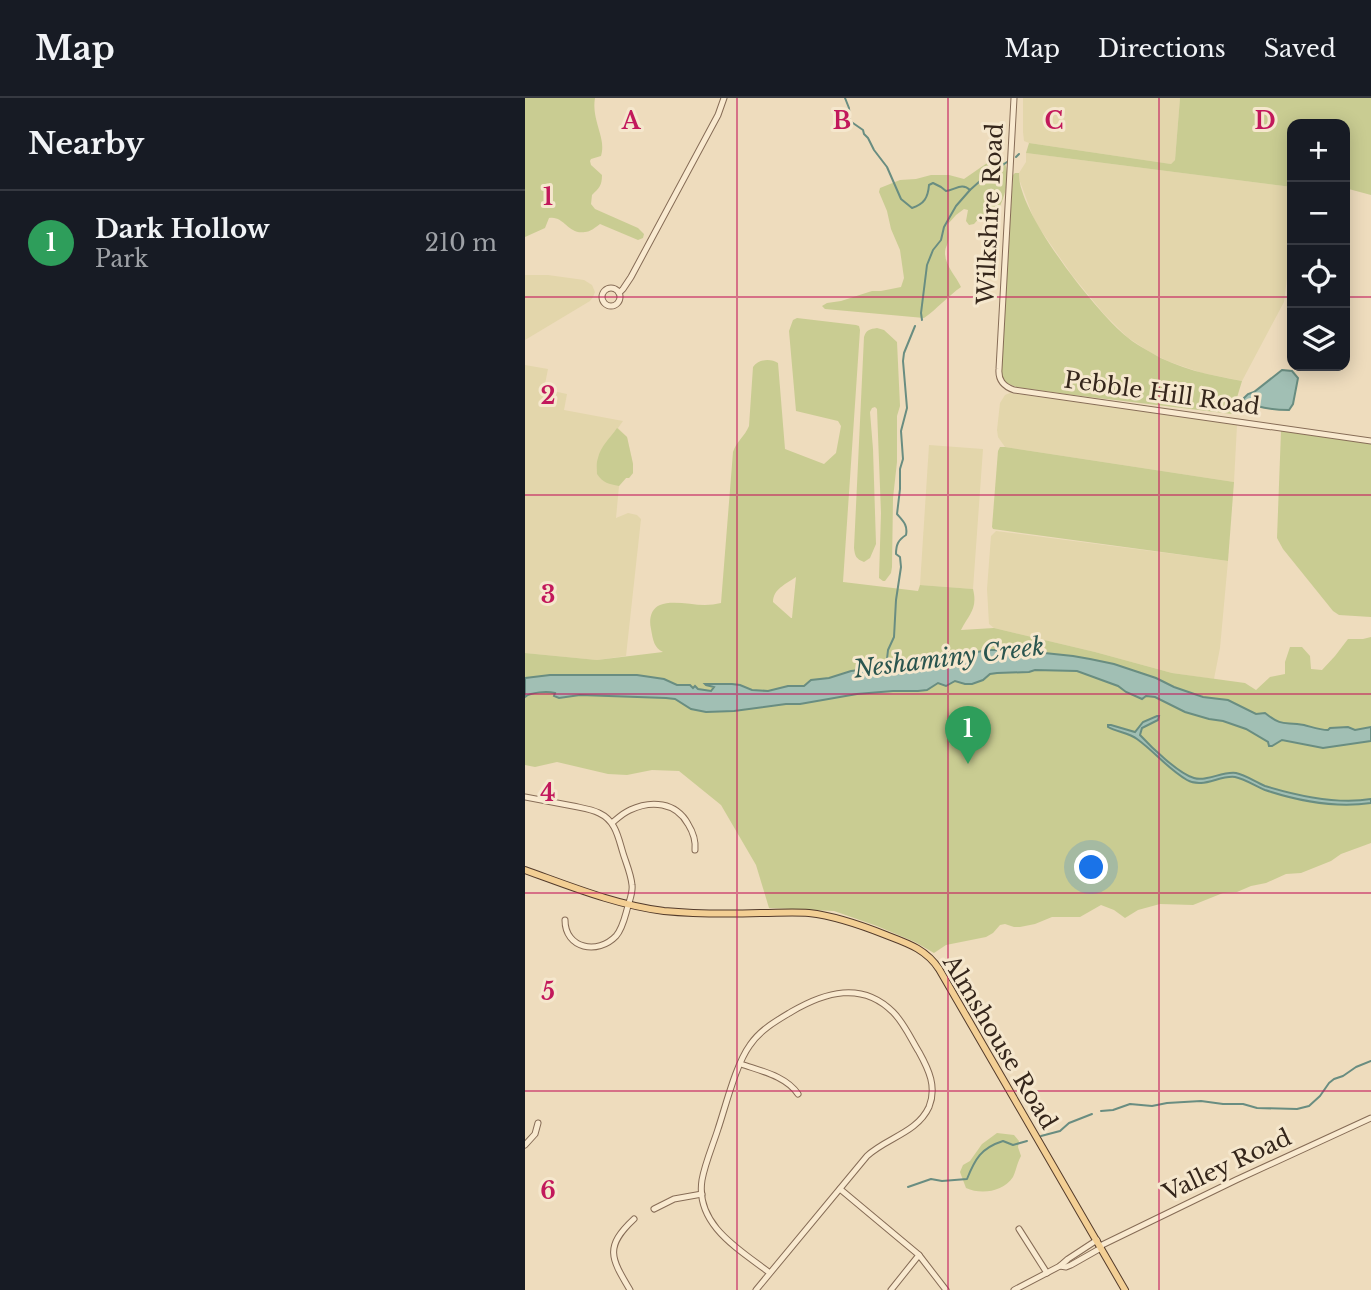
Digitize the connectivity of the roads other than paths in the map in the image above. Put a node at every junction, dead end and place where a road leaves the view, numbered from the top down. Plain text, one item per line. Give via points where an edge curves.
1 (724, 98) edge
2 (1014, 98) edge
3 (619, 293) dead end
4 (1001, 332) joint
5 (1371, 442) edge
6 (525, 797) edge
7 (612, 823) junction
8 (695, 850) dead end
9 (525, 870) edge
10 (629, 904) junction
11 (565, 920) dead end
12 (741, 1064) junction
13 (798, 1094) dead end
14 (1371, 1118) edge
15 (538, 1123) dead end
16 (525, 1145) edge
17 (840, 1189) junction
18 (702, 1194) junction
19 (654, 1209) dead end
20 (634, 1219) dead end
21 (1019, 1228) dead end
22 (1099, 1245) junction
23 (919, 1255) junction
24 (770, 1273) junction
25 (1047, 1273) junction
26 (629, 1290) edge
27 (756, 1290) edge
28 (891, 1290) edge
29 (946, 1290) edge
30 (1014, 1290) edge
31 (1125, 1290) edge

1 - 3 street
2 - 4 street, Wilkshire Road
4 - 5 street, Pebble Hill Road via 999,377 1014,390
6 - 7 street via 592,810
7 - 8 street via 631,809 667,805 687,821
7 - 10 street via 632,886
9 - 10 main road, Almshouse Road
10 - 11 street via 618,933 600,946 586,947 573,941
10 - 22 main road, Almshouse Road via 679,912 818,915 861,925 924,953 944,978
12 - 13 street via 785,1081
12 - 17 street via 764,1029 820,997 847,992 865,995 896,1015 929,1070 931,1100 918,1123 874,1150
12 - 18 street via 702,1178
14 - 22 street, Valley Road
15 - 16 street
17 - 23 street
17 - 24 street
18 - 19 street via 674,1199
18 - 24 street via 717,1229
20 - 26 street via 618,1235 613,1252
21 - 25 street
22 - 25 street, Valley Road via 1071,1265
22 - 31 main road, Almshouse Road
23 - 28 street
23 - 29 street
24 - 27 street
25 - 30 street, Valley Road

